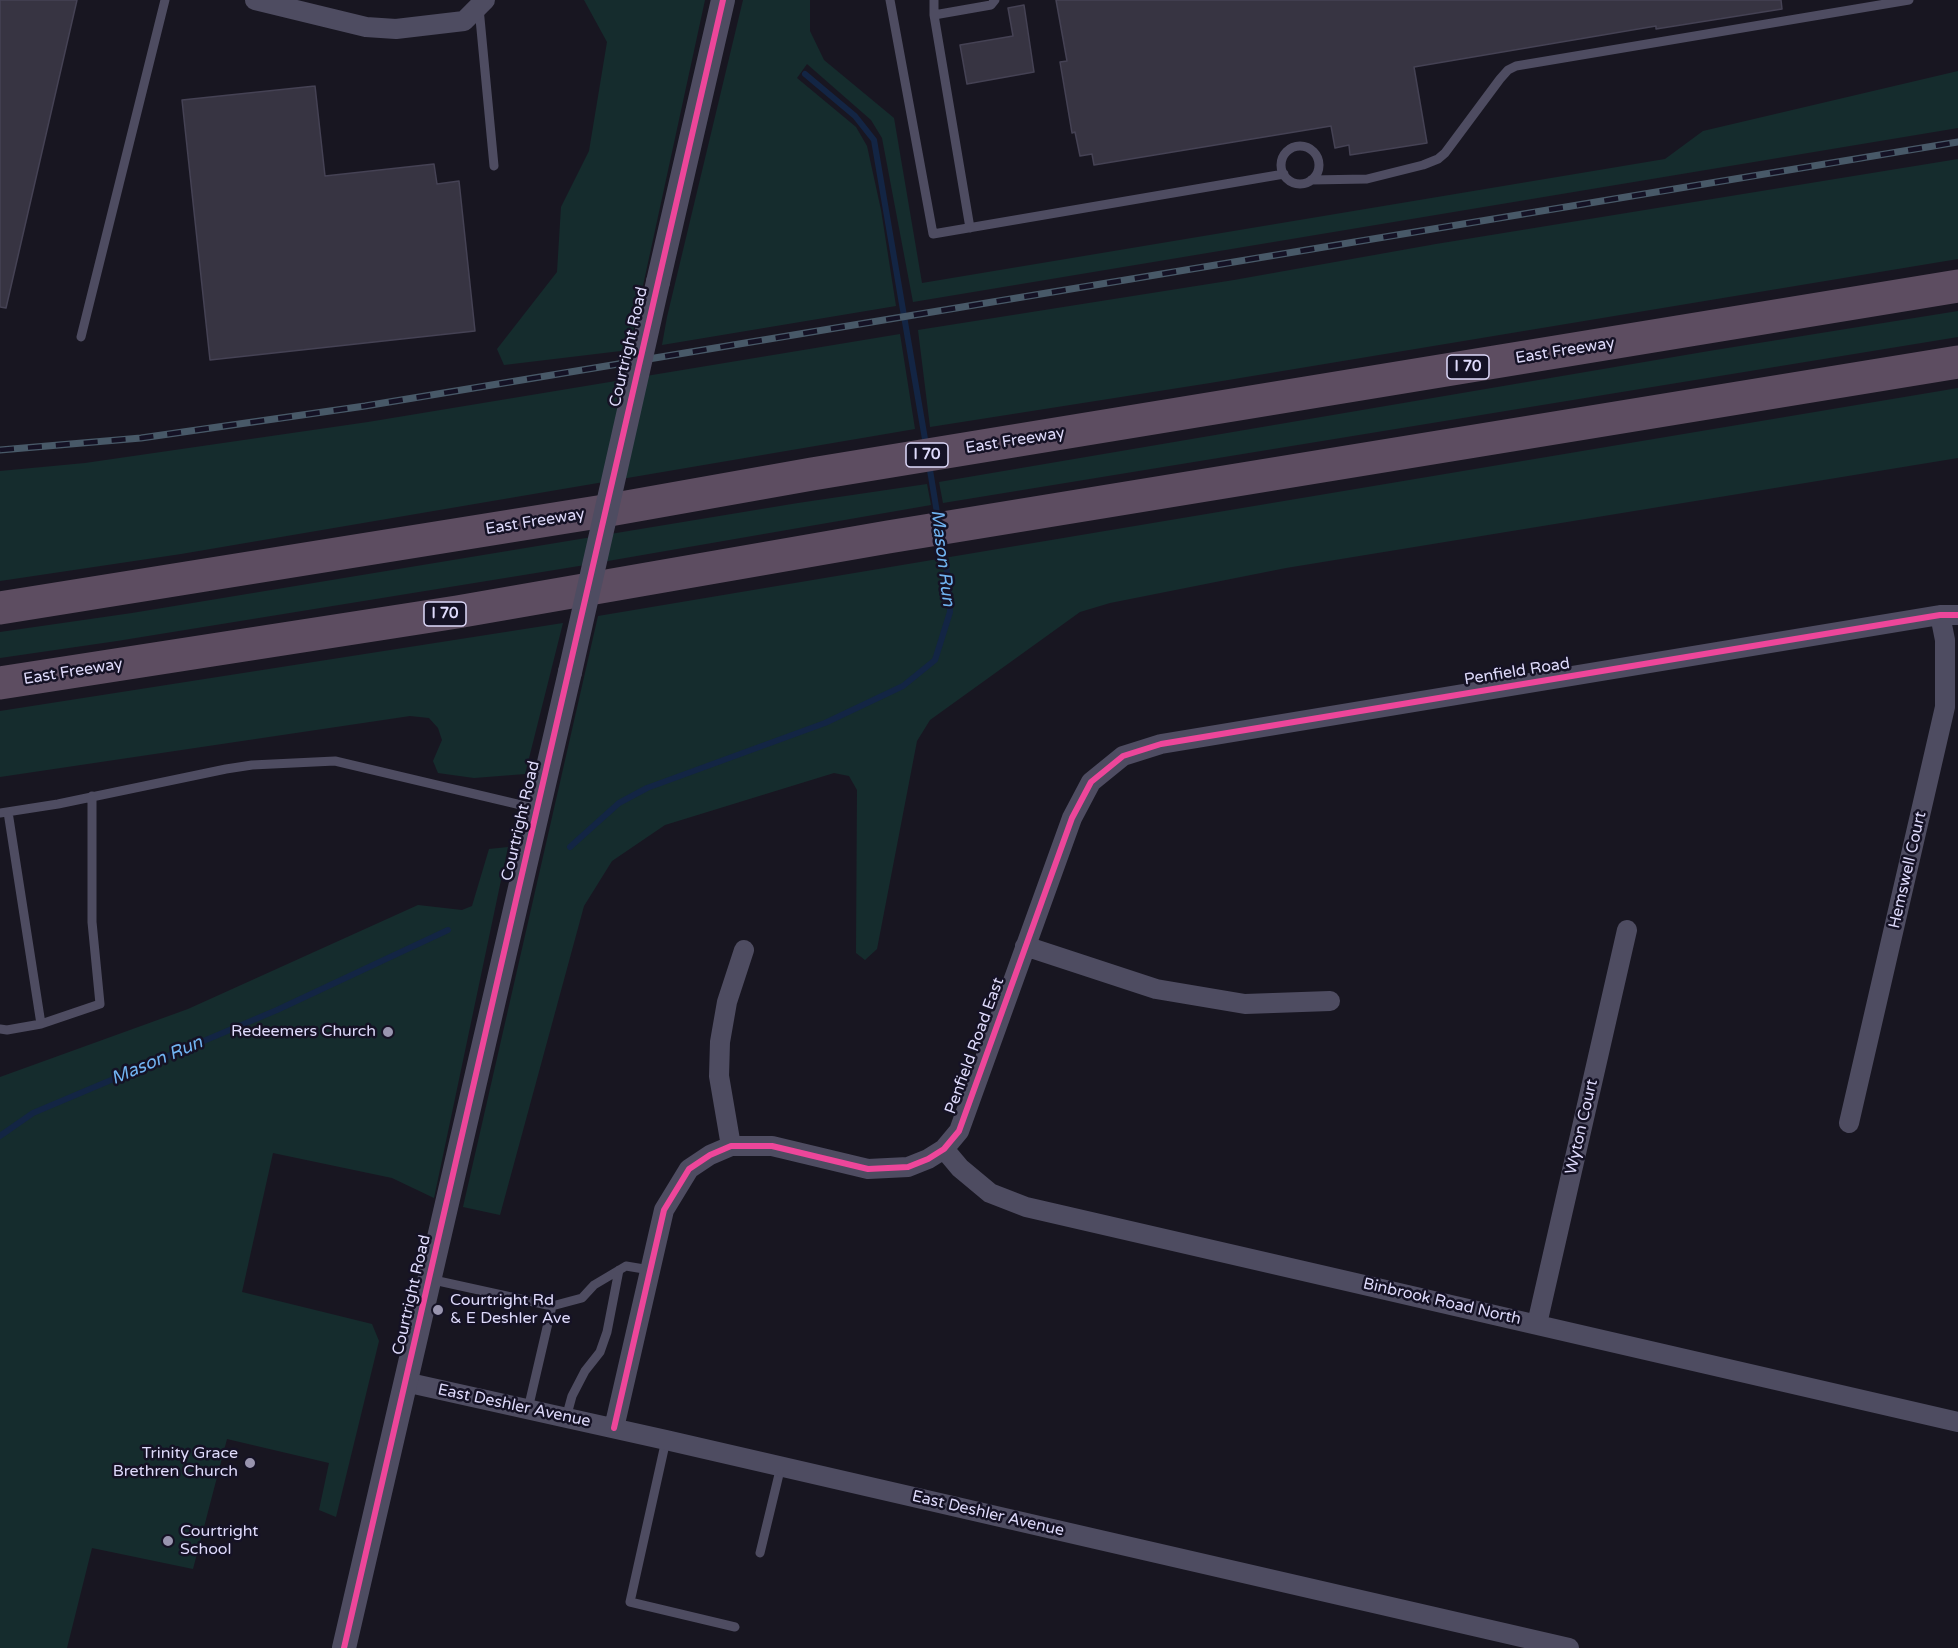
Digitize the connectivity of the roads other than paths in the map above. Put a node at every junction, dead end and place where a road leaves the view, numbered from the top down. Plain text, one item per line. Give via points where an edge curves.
1 (165, 0) edge
2 (255, 0) edge
3 (723, 0) edge
4 (890, 0) edge
5 (934, 0) edge
6 (995, 0) edge
7 (1909, 0) edge
8 (482, 4) edge
9 (934, 15) junction
10 (494, 166) dead end
11 (1284, 174) junction
12 (1311, 180) junction
13 (970, 228) junction
14 (1958, 286) edge
15 (81, 338) dead end
16 (1958, 362) edge
17 (0, 608) edge
18 (1949, 615) edge
19 (0, 683) edge
20 (1091, 782) joint
21 (92, 796) junction
22 (538, 809) junction
23 (4, 812) edge
24 (1627, 930) dead end
25 (1025, 946) junction
26 (744, 950) dead end
27 (1330, 1001) dead end
28 (41, 1024) junction
29 (0, 1029) edge
30 (1849, 1123) dead end
31 (732, 1146) junction
32 (944, 1149) junction
33 (619, 1270) junction
34 (650, 1270) junction
35 (429, 1279) junction
36 (552, 1306) junction
37 (1537, 1324) junction
38 (405, 1382) junction
39 (528, 1409) junction
40 (566, 1418) junction
41 (1958, 1422) edge
42 (614, 1428) junction
43 (666, 1440) junction
44 (781, 1466) junction
45 (760, 1553) dead end
46 (735, 1627) dead end
47 (344, 1648) edge
48 (1569, 1648) edge

1 - 15 lane
2 - 8 street via 366,27 396,29 464,21
3 - 22 street, Courtright Road, bridge
4 - 13 lane via 933,234
5 - 9 lane
6 - 9 lane
7 - 12 lane via 1516,66 1500,79 1438,159 1367,178
8 - 10 lane
9 - 13 lane
11 - 12 lane via 1299,184
11 - 12 lane via 1284,155 1294,147 1306,147 1318,158 1318,170
11 - 13 lane
14 - 17 highway, East Freeway / I 70
16 - 19 highway, East Freeway / I 70 via 888,537 445,614
18 - 20 street, Penfield Road via 1161,744 1123,756
18 - 30 street, Hemswell Court via 1945,707
20 - 25 street, Penfield Road East via 1072,818
21 - 22 lane via 252,765 334,761
21 - 23 lane
21 - 28 lane via 92,922 100,1004
22 - 35 street, Courtright Road
23 - 28 lane
24 - 37 street, Wyton Court
25 - 27 street via 1156,989 1245,1004
25 - 32 street, Penfield Road East via 959,1131
26 - 31 street via 727,1002 720,1042 719,1076
28 - 29 lane
31 - 32 street, Penfield Road East via 772,1146 868,1169 908,1167
31 - 34 street, Penfield Road East via 689,1169 664,1210
32 - 37 street, Binbrook Road North via 990,1193 1026,1206
33 - 34 lane via 626,1266
33 - 36 lane via 594,1285 582,1298
33 - 40 lane via 600,1352 576,1388
34 - 42 street, Penfield Road East
35 - 36 lane
35 - 38 street, Courtright Road
36 - 39 lane
37 - 41 street, Binbrook Road North
38 - 39 street, East Deshler Avenue
38 - 47 street, Courtright Road
39 - 40 street, East Deshler Avenue
40 - 42 street, East Deshler Avenue
42 - 43 street, East Deshler Avenue
43 - 44 street, East Deshler Avenue
43 - 46 lane via 630,1602
44 - 45 lane
44 - 48 street, East Deshler Avenue

